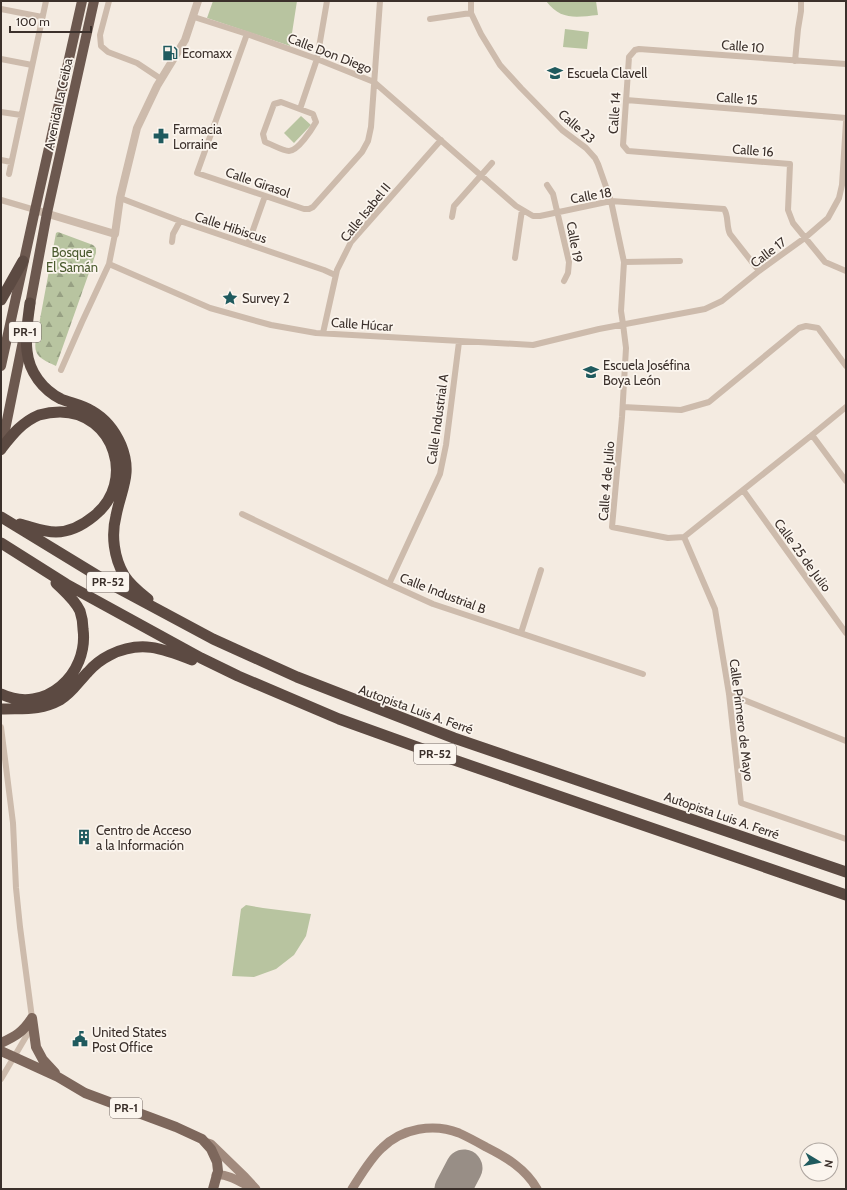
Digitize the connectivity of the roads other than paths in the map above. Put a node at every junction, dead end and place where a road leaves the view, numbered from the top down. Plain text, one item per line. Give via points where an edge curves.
1 (46, 1) edge
2 (82, 1) edge
3 (94, 1) edge
4 (109, 1) edge
5 (198, 1) edge
6 (326, 1) edge
7 (380, 1) edge
8 (471, 1) edge
9 (801, 1) edge
10 (1, 9) edge
11 (472, 13) junction
12 (42, 17) junction
13 (194, 17) junction
14 (430, 18) dead end
15 (247, 34) junction
16 (639, 49) joint
17 (1, 59) edge
18 (317, 59) junction
19 (795, 61) junction
20 (846, 64) edge
21 (32, 65) junction
22 (161, 79) junction
23 (374, 82) junction
24 (626, 100) junction
25 (300, 109) junction
26 (1, 112) edge
27 (21, 115) junction
28 (846, 118) edge
29 (846, 122) edge
30 (441, 140) junction
31 (636, 152) joint
32 (1, 160) edge
33 (11, 162) junction
34 (492, 162) dead end
35 (8, 174) dead end
36 (480, 176) junction
37 (547, 185) dead end
38 (265, 196) junction
39 (120, 198) junction
40 (1, 200) edge
41 (611, 200) junction
42 (35, 210) junction
43 (522, 210) junction
44 (47, 213) junction
45 (558, 213) junction
46 (452, 217) dead end
47 (180, 221) junction
48 (115, 234) junction
49 (806, 237) junction
50 (172, 242) dead end
51 (248, 244) junction
52 (515, 258) dead end
53 (24, 261) junction
54 (680, 261) dead end
55 (624, 262) junction
56 (109, 264) junction
57 (760, 271) junction
58 (846, 271) edge
59 (335, 275) junction
60 (564, 281) dead end
61 (1, 300) edge
62 (30, 303) junction
63 (623, 324) junction
64 (323, 333) junction
65 (459, 342) junction
66 (1, 366) edge
67 (846, 366) edge
68 (61, 370) dead end
69 (623, 407) junction
70 (846, 407) edge
71 (812, 435) junction
72 (1, 450) edge
73 (846, 481) edge
74 (743, 490) junction
75 (242, 514) dead end
76 (4, 519) edge
77 (684, 537) junction
78 (1, 543) edge
79 (42, 568) junction
80 (541, 570) dead end
81 (389, 584) junction
82 (846, 632) edge
83 (521, 633) junction
84 (213, 639) junction
85 (644, 674) dead end
86 (238, 676) junction
87 (1, 694) edge
88 (729, 694) junction
89 (1, 709) edge
90 (1, 727) edge
91 (846, 741) edge
92 (846, 839) edge
93 (846, 872) edge
94 (846, 895) edge
95 (32, 1018) junction
96 (1, 1043) edge
97 (1, 1051) edge
98 (1, 1058) edge
99 (13, 1060) junction
100 (58, 1078) junction
101 (1, 1079) edge
102 (206, 1142) junction
103 (216, 1176) junction
104 (213, 1189) edge
105 (255, 1189) edge
106 (352, 1189) edge
107 (537, 1189) edge

1 - 12 street
2 - 42 highway, Avenida La Ceiba / PR-1
3 - 44 highway, Avenida La Ceiba / PR-1
4 - 22 street via 100,35 101,46
5 - 13 street
6 - 18 street
7 - 23 street, Calle Girasol
8 - 11 street, Calle 23
9 - 19 street
10 - 12 street
11 - 14 street
11 - 41 street, Calle 23 via 481,34 500,65 562,130 595,158
12 - 21 street
13 - 15 street, Calle Don Diego
13 - 22 street via 185,40
15 - 18 street, Calle Don Diego
15 - 38 street, Calle Girasol via 197,173
16 - 19 street, Calle 10
16 - 24 street, Calle 14 via 629,57
17 - 21 street
18 - 23 street, Calle Don Diego
18 - 25 street
19 - 20 street, Calle 10
21 - 27 street
22 - 39 street via 137,128
23 - 30 street, Calle Don Diego
23 - 38 street, Calle Girasol via 368,141 362,152 313,207 309,210 304,209
24 - 28 street, Calle 15
24 - 31 street, Calle 14 via 623,145 628,151
25 - 25 street via 281,102 274,104 263,134 265,142 288,151 294,150 312,131 316,122 313,114
26 - 27 street
27 - 33 street
29 - 49 street, Calle 17 via 839,198 828,218
30 - 36 street, Calle 18
30 - 59 street, Calle Isabel II via 351,242
31 - 49 street, Calle 16 via 790,164 788,210 793,224
32 - 33 street
33 - 35 street
34 - 36 street
36 - 43 street, Calle 18
36 - 46 street via 454,206
37 - 45 street, Calle 19 via 553,194
38 - 51 street
39 - 47 street, Calle Hibiscus
39 - 48 street
40 - 42 street
41 - 45 street, Calle 18
41 - 55 street, Calle 23
41 - 57 street, Calle 18 via 724,209 730,234
42 - 44 street
42 - 53 highway, PR-1
43 - 45 street, Calle 18 via 533,216
43 - 52 street
44 - 48 street
44 - 62 highway, PR-1
45 - 60 street, Calle 19 via 569,262
47 - 50 street
47 - 51 street, Calle Hibiscus
48 - 56 street
49 - 57 street, Calle 17
49 - 58 street via 826,262
51 - 59 street, Calle Hibiscus
53 - 61 highway
53 - 66 highway, PR-1
54 - 55 street
55 - 63 street, Calle 23 via 621,311
56 - 64 street, Calle Húcar via 210,308 271,325
56 - 68 street
57 - 63 street, Calle 17 via 722,301 709,307
59 - 64 street, Calle Isabel II
62 - 72 highway, PR-1
62 - 84 highway via 26,340 34,374 54,395 86,408 102,418 114,431 122,447 126,459 126,475 115,517 114,535 118,562 124,575 150,600
63 - 65 street, Calle Húcar via 532,345
63 - 69 street, Calle 4 de Julio via 626,348
64 - 65 street, Calle Húcar
65 - 81 street, Calle Industrial A via 440,474
67 - 69 street via 818,328 806,326 798,328 709,402 682,410
69 - 77 street, Calle 4 de Julio via 612,527 668,538
70 - 71 street
71 - 73 street
71 - 74 street
72 - 76 highway via 15,431 29,420 50,412 72,413 91,422 105,435 111,445 117,467 113,493 99,512 81,525 64,532 55,532
74 - 77 street
74 - 82 street, Calle 25 de Julio
75 - 81 street, Calle Industrial B
76 - 84 highway, Autopista Luis A. Ferré / PR-52 via 116,587
77 - 88 street, Calle Primero de Mayo via 715,609
78 - 79 highway, PR-52
79 - 86 highway, PR-52 via 180,647
79 - 87 highway via 80,610 84,634 80,660 68,680 48,694 38,698 16,699
80 - 83 street
81 - 83 street, Calle Industrial B via 433,604
83 - 85 street, Calle Industrial B
84 - 93 highway, Autopista Luis A. Ferré / PR-52 via 297,678 450,736
86 - 89 highway via 217,672 168,651 134,647 115,653 97,664 61,699 30,709
86 - 94 highway, PR-52 via 339,719
88 - 91 street
88 - 92 street, Calle Primero de Mayo via 741,803
90 - 95 street via 13,823 20,927
95 - 96 main road via 25,1028
95 - 99 street via 27,1035
95 - 100 main road via 36,1047
97 - 99 main road, PR-1
98 - 99 main road, PR-1
99 - 100 main road, PR-1
99 - 101 street
99 - 103 main road, PR-1 via 86,1100 197,1144 206,1152
100 - 102 main road, PR-1 via 84,1093 176,1127
102 - 103 main road via 216,1159
102 - 105 main road via 211,1144
103 - 104 main road
103 - 105 main road via 220,1174
106 - 107 main road via 371,1161 388,1143 402,1134 426,1128 443,1128 459,1133 497,1153 524,1172

